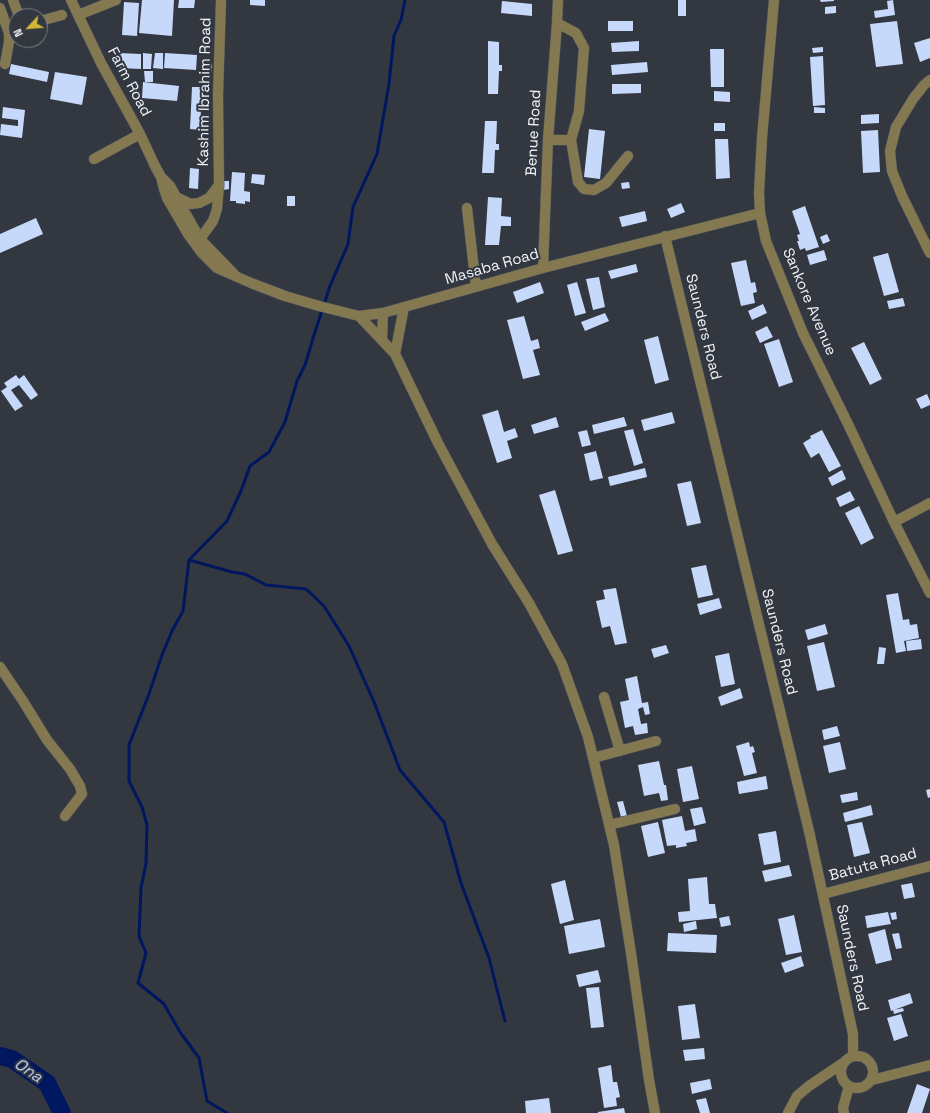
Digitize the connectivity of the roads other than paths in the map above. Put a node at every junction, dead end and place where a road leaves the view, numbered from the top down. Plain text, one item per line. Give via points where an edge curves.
1 (70, 0) edge
2 (116, 0) edge
3 (221, 0) edge
4 (558, 0) edge
5 (774, 0) edge
6 (0, 8) edge
7 (62, 15) dead end
8 (78, 15) junction
9 (48, 19) edge
10 (557, 23) junction
11 (5, 64) dead end
12 (930, 80) edge
13 (140, 134) junction
14 (548, 140) junction
15 (571, 140) junction
16 (628, 156) dead end
17 (94, 159) dead end
18 (161, 177) junction
19 (219, 184) junction
20 (176, 197) junction
21 (467, 208) dead end
22 (760, 213) junction
23 (665, 236) junction
24 (200, 238) junction
25 (930, 253) edge
26 (543, 268) junction
27 (235, 275) junction
28 (476, 287) junction
29 (404, 307) junction
30 (383, 313) junction
31 (359, 316) junction
32 (382, 340) junction
33 (395, 354) junction
34 (930, 503) edge
35 (894, 522) junction
36 (930, 593) edge
37 (0, 667) edge
38 (604, 697) dead end
39 (656, 741) dead end
40 (620, 751) junction
41 (593, 758) junction
42 (675, 809) dead end
43 (65, 816) dead end
44 (609, 825) junction
45 (930, 866) edge
46 (823, 894) junction
47 (853, 1056) junction
48 (843, 1064) junction
49 (930, 1065) edge
50 (825, 1076) junction
51 (872, 1080) junction
52 (846, 1082) junction
53 (655, 1113) edge
54 (788, 1113) edge
55 (844, 1113) edge

1 - 8 street, Farm Road
2 - 8 street
3 - 19 street, Kashim Ibrahim Road
4 - 10 street, Benue Road
5 - 22 street, Sankore Avenue via 762,138
6 - 11 street via 10,42
7 - 9 street
8 - 13 street, Farm Road
10 - 14 street, Benue Road
10 - 15 street via 576,33 584,48 580,111
12 - 25 street via 896,127 890,151 892,171
13 - 17 street
13 - 18 street, Farm Road
14 - 15 street
14 - 26 street, Benue Road
15 - 16 street via 578,182 584,189 594,190 606,183
18 - 20 street, Farm Road
18 - 27 street, Farm Road via 167,198 201,252 217,268
19 - 20 street, Kashim Ibrahim Road via 209,198 199,203 191,204
19 - 24 street, Kashim Ibrahim Road via 217,209 213,221
20 - 24 street, Farm Road
21 - 28 street
22 - 23 street, Masaba Road
22 - 35 street, Sankore Avenue via 766,240 803,333
23 - 26 street, Masaba Road
23 - 46 street, Saunders Road
24 - 27 street, Farm Road
26 - 28 street, Masaba Road
27 - 31 street, Masaba Road via 269,290
28 - 29 street, Masaba Road
29 - 30 street, Masaba Road
29 - 33 street
30 - 31 street, Masaba Road
30 - 32 street
31 - 32 street
32 - 33 street
33 - 41 street via 438,443 492,544 529,603 562,664
34 - 35 street
35 - 36 street, Sankore Avenue
37 - 43 street via 80,786 82,794
38 - 40 street
39 - 40 street
40 - 41 street
41 - 44 street
42 - 44 street
44 - 53 street
45 - 46 street, Batuta Road
46 - 47 street, Saunders Road via 853,1034
47 - 48 street
47 - 51 street via 859,1055 869,1060 874,1070
48 - 50 street
48 - 52 street via 841,1074
49 - 51 street
50 - 52 street
50 - 54 street via 797,1096
51 - 52 street via 859,1089
52 - 55 street

